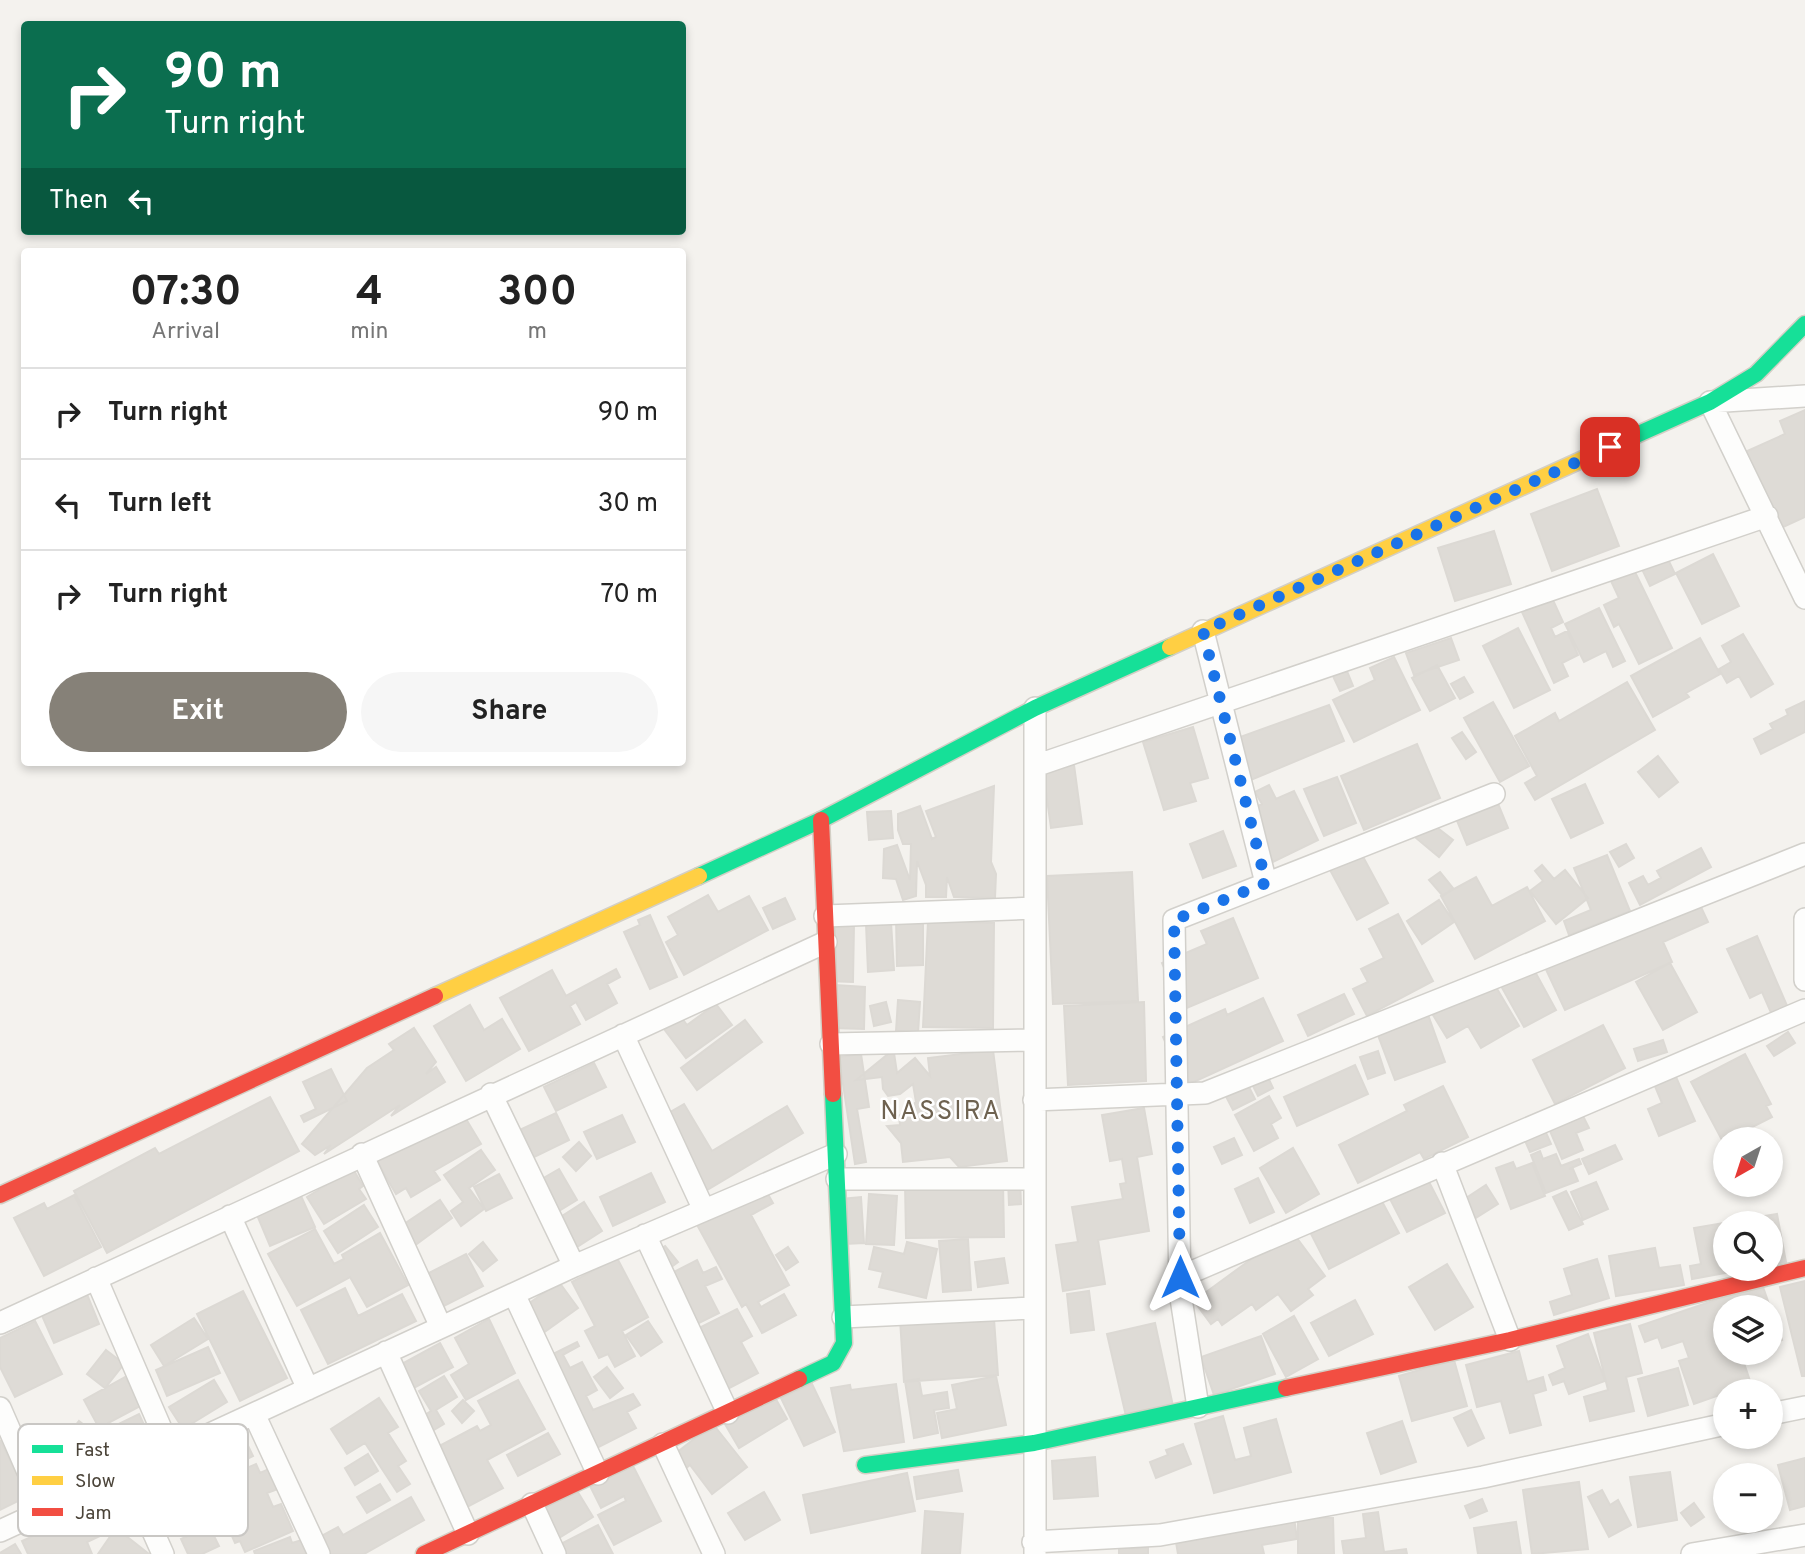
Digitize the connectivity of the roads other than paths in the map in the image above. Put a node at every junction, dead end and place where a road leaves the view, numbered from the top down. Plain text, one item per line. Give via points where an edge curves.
1 (1805, 324) edge
2 (1805, 396) edge
3 (1710, 402) junction
4 (1767, 516) junction
5 (1795, 552) edge
6 (1805, 598) edge
7 (1203, 631) junction
8 (1219, 703) junction
9 (1035, 708) junction
10 (1035, 766) junction
11 (1493, 794) dead end
12 (821, 820) junction
13 (1805, 854) edge
14 (1266, 883) junction
15 (1035, 908) junction
16 (825, 916) junction
17 (1805, 919) edge
18 (826, 942) junction
19 (1805, 981) edge
20 (1805, 1010) edge
21 (623, 1035) junction
22 (1034, 1040) junction
23 (831, 1044) junction
24 (491, 1094) junction
25 (1179, 1095) junction
26 (1034, 1100) junction
27 (362, 1154) junction
28 (836, 1154) junction
29 (1442, 1163) junction
30 (837, 1179) junction
31 (1034, 1179) junction
32 (0, 1195) edge
33 (704, 1210) junction
34 (230, 1216) junction
35 (645, 1235) junction
36 (574, 1266) junction
37 (1805, 1268) edge
38 (1180, 1277) junction
39 (96, 1278) junction
40 (514, 1294) junction
41 (1034, 1308) junction
42 (843, 1317) junction
43 (0, 1323) edge
44 (441, 1327) junction
45 (1510, 1340) junction
46 (386, 1353) junction
47 (308, 1389) junction
48 (1805, 1406) edge
49 (1198, 1407) junction
50 (0, 1408) edge
51 (1783, 1411) edge
52 (728, 1413) junction
53 (254, 1414) junction
54 (159, 1424) edge
55 (232, 1424) edge
56 (1713, 1427) edge
57 (1034, 1443) junction
58 (663, 1444) junction
59 (18, 1449) edge
60 (865, 1465) dead end
61 (598, 1474) junction
62 (532, 1504) junction
63 (18, 1523) edge
64 (0, 1531) edge
65 (468, 1534) junction
66 (1805, 1535) edge
67 (155, 1536) edge
68 (1034, 1548) edge
69 (1730, 1551) edge
70 (163, 1554) edge
71 (318, 1554) edge
72 (424, 1554) edge
73 (555, 1554) edge
74 (714, 1554) edge
75 (1692, 1554) edge

1 - 3 main road via 1756,374
2 - 3 street
3 - 4 street
3 - 7 main road
4 - 5 street
4 - 8 street
5 - 6 street
7 - 8 street
7 - 9 main road
8 - 10 street
8 - 14 street
9 - 10 street
9 - 12 main road
10 - 15 street
11 - 14 street
12 - 16 main road
12 - 32 main road
13 - 25 street via 1205,1093
14 - 25 street via 1174,920
15 - 16 street
15 - 22 street
16 - 18 main road
17 - 19 street
18 - 21 street
18 - 23 main road
20 - 29 street
21 - 24 street
21 - 33 street
22 - 23 street
22 - 26 street
23 - 28 main road
24 - 27 street
24 - 36 street
25 - 26 street
25 - 38 street
26 - 31 street
27 - 34 street
27 - 44 street
28 - 30 main road
28 - 33 street
29 - 38 street
29 - 45 street
30 - 31 street
30 - 42 main road
31 - 41 street
33 - 35 street
34 - 39 street
34 - 47 street
35 - 36 street
35 - 52 street
36 - 40 street
37 - 45 main road
38 - 49 street
39 - 43 street
39 - 54 street
40 - 44 street
40 - 61 street
41 - 42 street
41 - 57 street
42 - 52 main road via 844,1343 833,1363
44 - 46 street
45 - 49 main road
46 - 47 street
46 - 65 street
47 - 53 street
48 - 51 street
49 - 57 main road
50 - 59 street
52 - 58 main road
53 - 55 street
53 - 71 street
56 - 68 street via 1483,1477 1160,1535
57 - 60 main road
57 - 68 street
58 - 61 main road
58 - 74 street
61 - 62 main road
62 - 65 main road
62 - 73 street
63 - 64 street
65 - 72 main road
66 - 69 street
67 - 70 street
69 - 75 street

